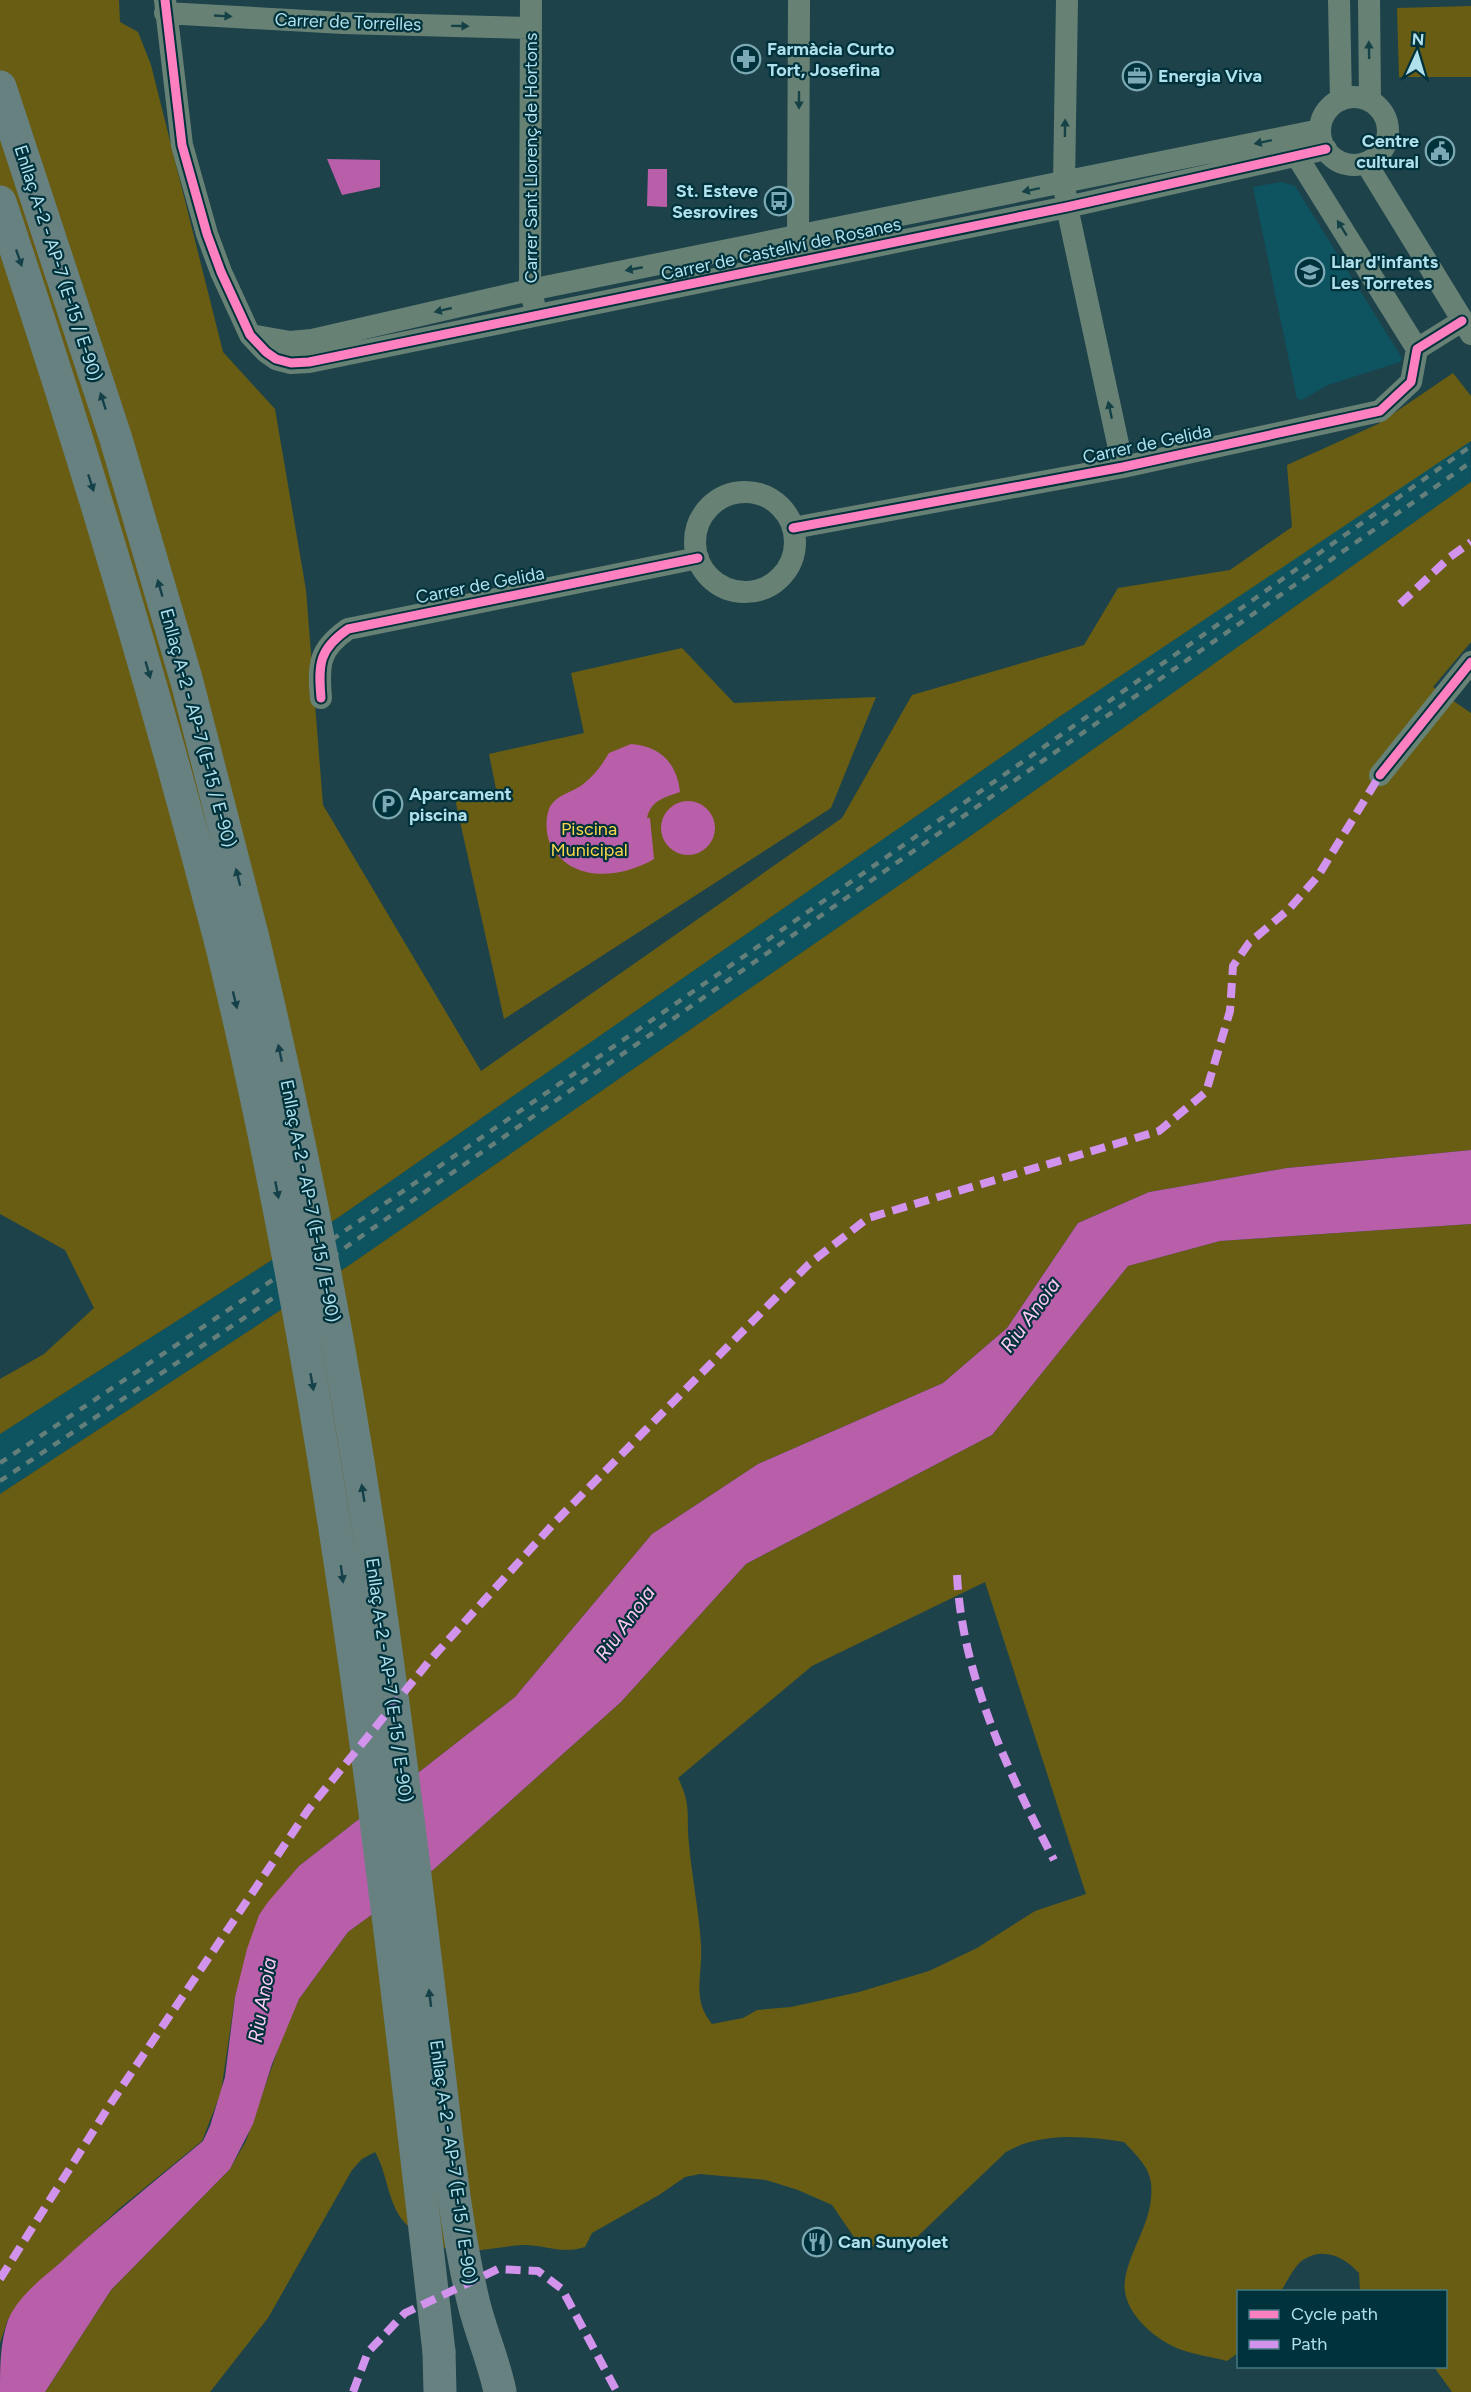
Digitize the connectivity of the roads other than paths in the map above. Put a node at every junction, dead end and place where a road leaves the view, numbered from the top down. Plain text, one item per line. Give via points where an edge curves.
1 (531, 0) edge
2 (799, 0) edge
3 (1067, 0) edge
4 (1339, 0) edge
5 (1368, 0) edge
6 (165, 7) edge
7 (531, 28) junction
8 (0, 87) edge
9 (1341, 100) junction
10 (1370, 101) junction
11 (1323, 140) junction
12 (1298, 158) junction
13 (1366, 163) junction
14 (1065, 183) junction
15 (0, 202) edge
16 (1067, 207) junction
17 (798, 237) junction
18 (803, 260) junction
19 (530, 290) junction
20 (537, 315) junction
21 (1466, 327) edge
22 (250, 335) junction
23 (1417, 349) junction
24 (1123, 467) junction
25 (793, 528) junction
26 (698, 558) junction
27 (1471, 662) edge
28 (321, 698) dead end
29 (1380, 775) dead end
30 (441, 2379) edge
31 (501, 2388) edge

1 - 7 street, Carrer Sant Llorenç de Hortons
2 -> 17 street
14 -> 3 street
4 - 9 street
10 -> 5 street
6 -> 7 street, Carrer de Torrelles via 343,23
6 - 22 street via 175,103 188,169 221,273
7 - 19 street, Carrer Sant Llorenç de Hortons
31 -> 8 highway, Enllaç A-2 - AP-7 (E-15 / E-90), bridge via 473,2301 456,2210 395,1717 356,1447 311,1197 252,934 193,704 116,439
9 - 10 street via 1351,97
9 - 11 street via 1327,112
10 - 13 street via 1385,117 1387,139 1376,157
11 - 12 street, Carrer de Castellví de Rosanes
11 - 13 street via 1334,158 1344,163
11 -> 14 street, Carrer de Castellví de Rosanes
12 - 16 street, Carrer de Castellví de Rosanes
23 -> 12 street
13 - 21 street
14 - 16 street
14 -> 17 street, Carrer de Castellví de Rosanes
15 -> 30 highway, Enllaç A-2 - AP-7 (E-15 / E-90), bridge via 117,565 181,788 264,1123 326,1460 368,1762
16 - 18 street, Carrer de Castellví de Rosanes
24 -> 16 street
17 - 18 street
17 -> 19 street, Carrer de Castellví de Rosanes
18 - 20 street, Carrer de Castellví de Rosanes
19 - 20 street, Carrer Sant Llorenç de Hortons
19 -> 22 street, Carrer de Castellví de Rosanes via 312,340 290,342
20 - 22 street, Carrer de Castellví de Rosanes via 309,362 276,359
21 - 23 street
23 - 24 street, Carrer de Gelida via 1410,382 1380,411
24 - 25 street, Carrer de Gelida
25 - 26 street via 791,562 782,576 768,586 735,591 712,579
25 - 26 street via 786,514 768,498 746,492 730,494 715,501 704,513 697,527
26 - 28 street, Carrer de Gelida via 348,629 333,639 323,653 319,673
27 - 29 street

